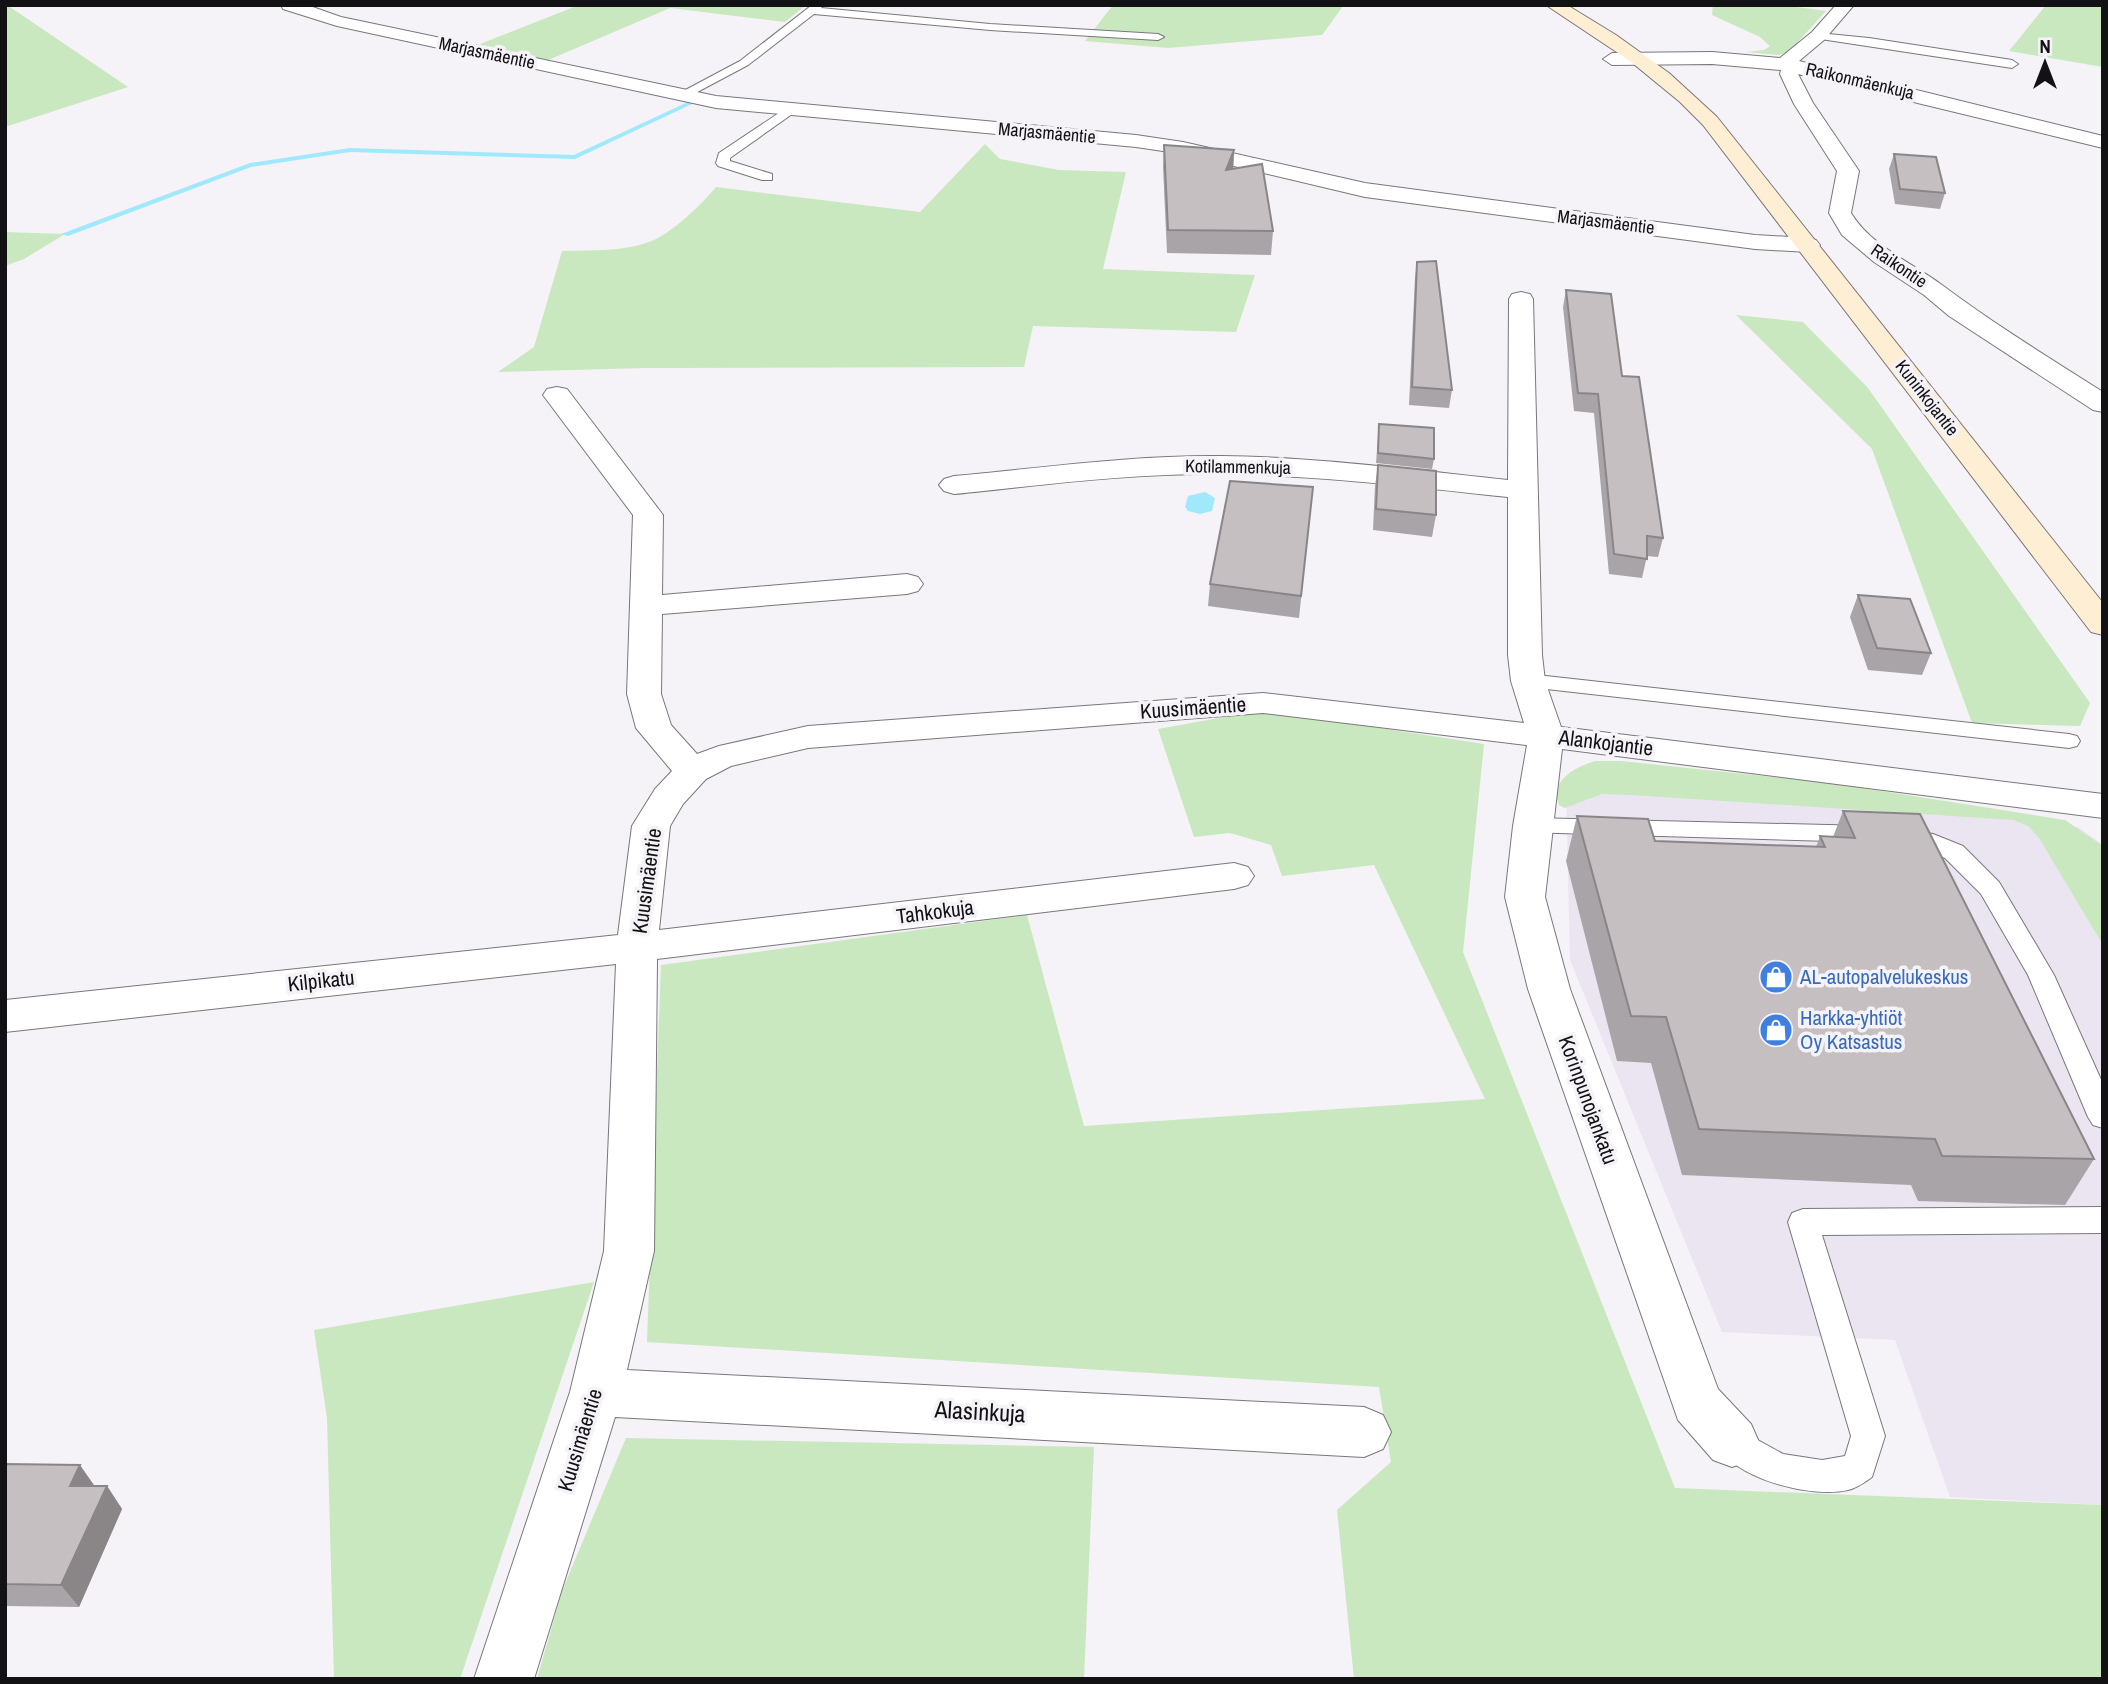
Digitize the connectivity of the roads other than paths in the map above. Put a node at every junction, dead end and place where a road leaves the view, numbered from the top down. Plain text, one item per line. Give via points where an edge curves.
1 (289, 5) edge
2 (1846, 5) edge
3 (816, 8) edge
4 (1546, 8) edge
5 (1158, 37) dead end
6 (1818, 37) junction
7 (1639, 58) junction
8 (1612, 59) junction
9 (2012, 64) dead end
10 (1791, 65) junction
11 (682, 95) junction
12 (790, 109) junction
13 (2103, 142) edge
14 (1749, 172) junction
15 (766, 177) dead end
16 (1808, 245) junction
17 (1521, 299) dead end
18 (557, 395) dead end
19 (2103, 404) edge
20 (954, 485) dead end
21 (1522, 490) junction
22 (907, 584) dead end
23 (646, 606) junction
24 (2103, 625) edge
25 (1528, 681) junction
26 (1546, 736) junction
27 (2069, 741) dead end
28 (693, 771) junction
29 (2103, 806) edge
30 (1532, 826) junction
31 (1234, 876) dead end
32 (637, 947) junction
33 (5, 1016) edge
34 (2103, 1117) edge
35 (2103, 1220) edge
36 (596, 1392) junction
37 (1364, 1432) dead end
38 (1732, 1442) joint
39 (504, 1679) edge

1 - 11 street, Marjasmäentie via 337,22
2 - 6 street
3 - 5 lane via 990,27
3 - 11 lane via 744,63
4 - 7 main road, Kuninkojantie
4 - 8 main road, Kuninkojantie
6 - 9 lane
6 - 10 street via 1789,59
7 - 8 street, Raikonmäenkuja
7 - 10 street, Raikonmäenkuja
7 - 14 main road, Kuninkojantie via 1730,141
8 - 14 main road, Kuninkojantie
10 - 13 street, Raikonmäenkuja
10 - 19 street, Raikontie via 1789,74 1804,104 1848,171 1840,212 1850,230 1958,311
11 - 12 street, Marjasmäentie
12 - 15 lane via 724,156 723,163
12 - 16 street, Marjasmäentie via 1136,141 1365,190 1755,242
14 - 16 main road, Kuninkojantie
16 - 24 main road, Kuninkojantie
17 - 21 street, Alankojantie
18 - 23 street via 648,515
20 - 21 street, Kotilammenkuja via 1218,465 1305,468
21 - 25 street, Alankojantie
22 - 23 street
23 - 28 street via 643,694 654,728
25 - 26 street, Alankojantie
25 - 27 lane
26 - 28 street, Kuusimäentie via 1263,703 808,737 719,757
26 - 29 street, Alankojantie
26 - 30 street, Korinpunojankatu
28 - 32 street, Kuusimäentie via 668,797 652,826
30 - 34 lane via 1887,834 1924,840 1954,852 1990,888 2041,975
30 - 38 street, Korinpunojankatu via 1525,897 1549,989 1697,1403
31 - 32 street, Tahkokuja
32 - 33 street, Kilpikatu
32 - 36 street, Kuusimäentie via 629,1251
35 - 38 lane via 1803,1222 1868,1436 1860,1466 1847,1474 1822,1476 1777,1469
36 - 37 street, Alasinkuja
36 - 39 street, Kuusimäentie

